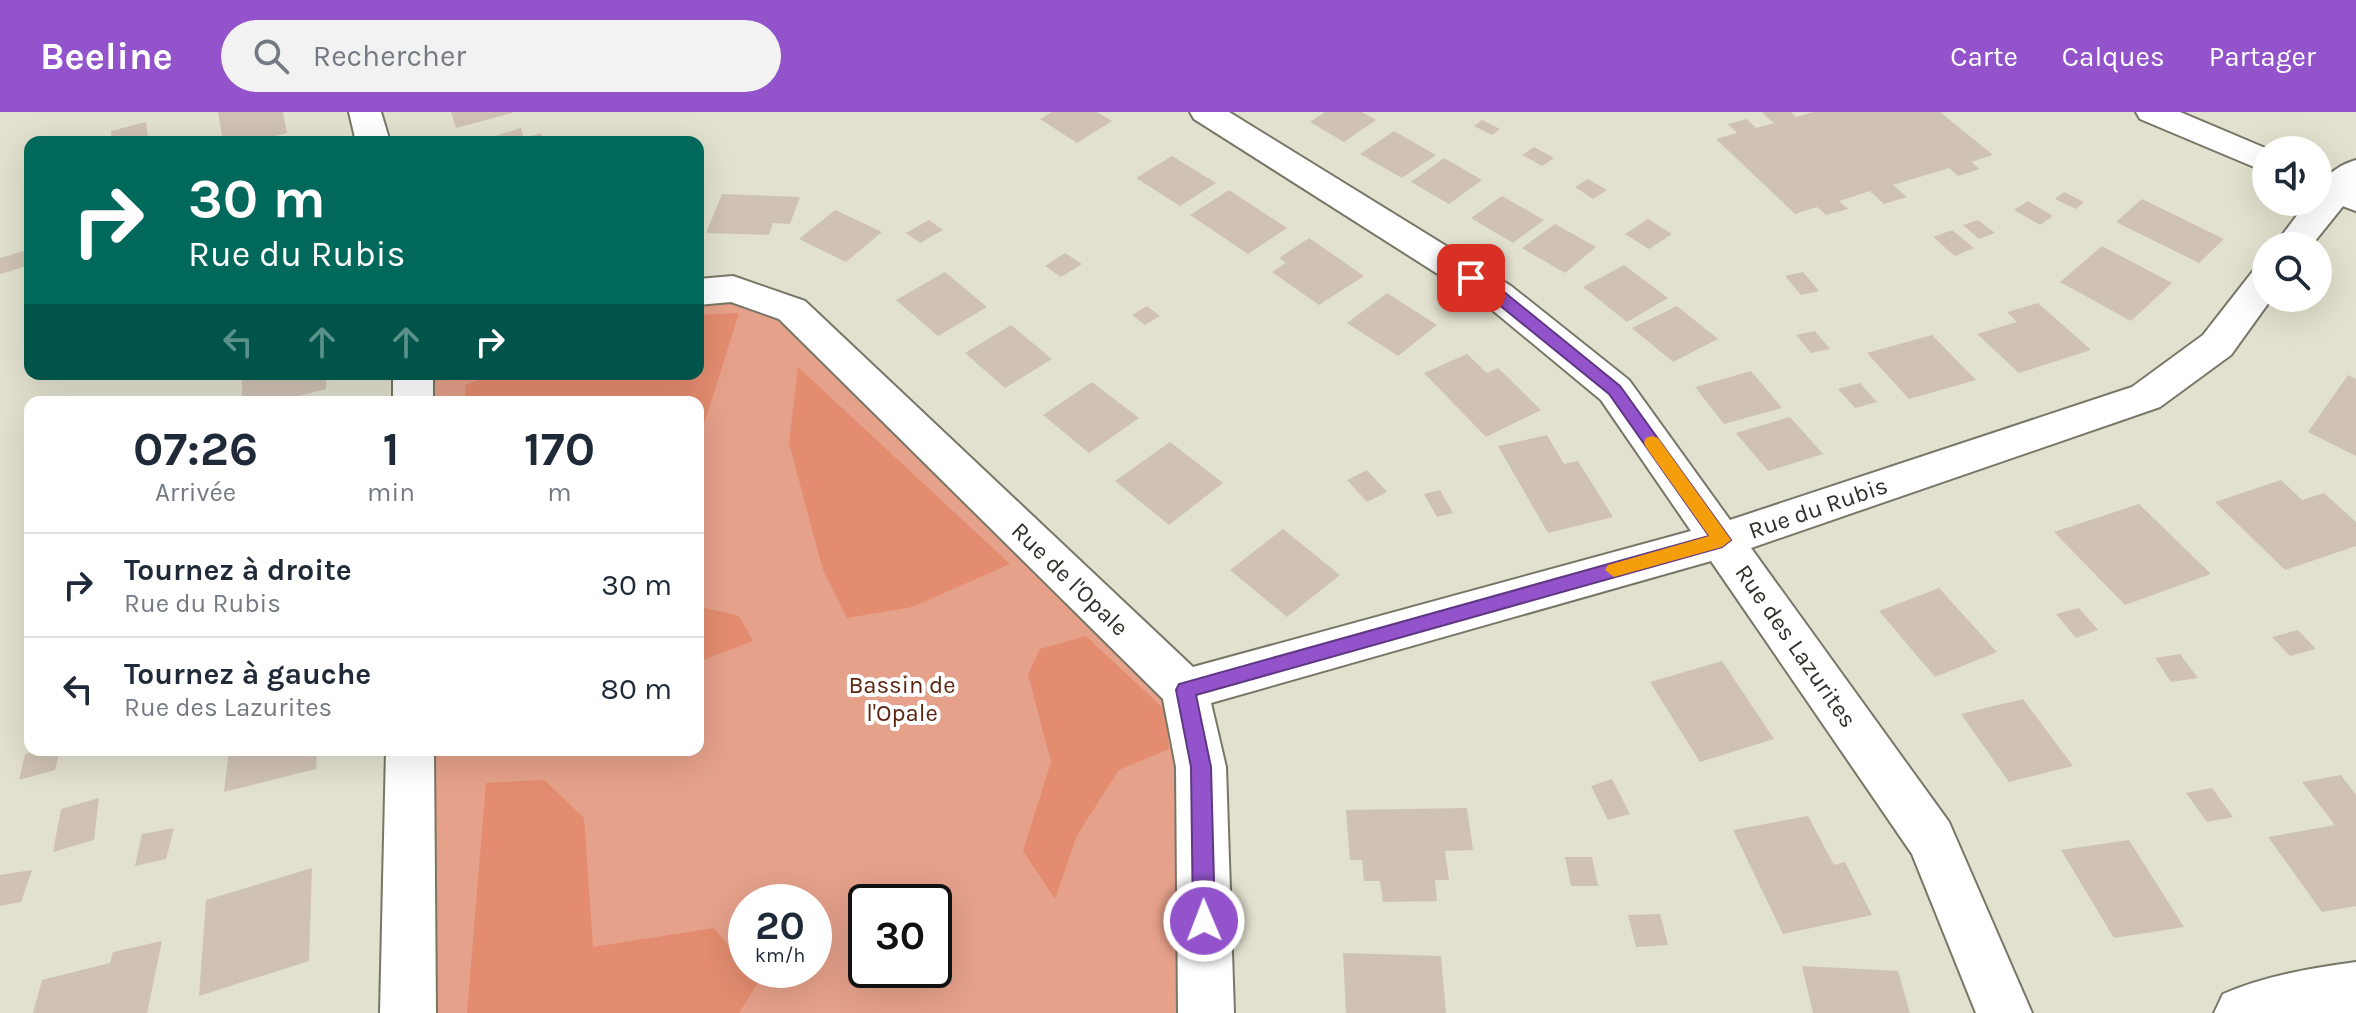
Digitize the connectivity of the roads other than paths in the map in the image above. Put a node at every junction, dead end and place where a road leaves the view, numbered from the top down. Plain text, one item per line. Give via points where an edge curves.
1 (365, 112) edge
2 (1206, 112) edge
3 (2152, 112) edge
4 (371, 136) edge
5 (2252, 155) edge
6 (2341, 186) edge
7 (2303, 232) edge
8 (704, 291) edge
9 (2252, 299) edge
10 (1722, 540) junction
11 (1185, 690) junction
12 (410, 756) edge
13 (2356, 989) edge
14 (408, 1013) edge
15 (1206, 1013) edge
16 (2004, 1013) edge
17 (2242, 1013) edge

1 - 4 street
2 - 10 street, Rue des Lazurites via 1498,295 1615,390
3 - 5 street
6 - 7 street
8 - 11 street, Rue de l'Opale via 733,289 792,310
9 - 10 street, Rue du Rubis via 2217,345 2146,397
10 - 11 street, Rue du Rubis
10 - 16 street, Rue des Lazurites via 1931,839
11 - 15 street via 1201,767
12 - 14 street
13 - 17 street

